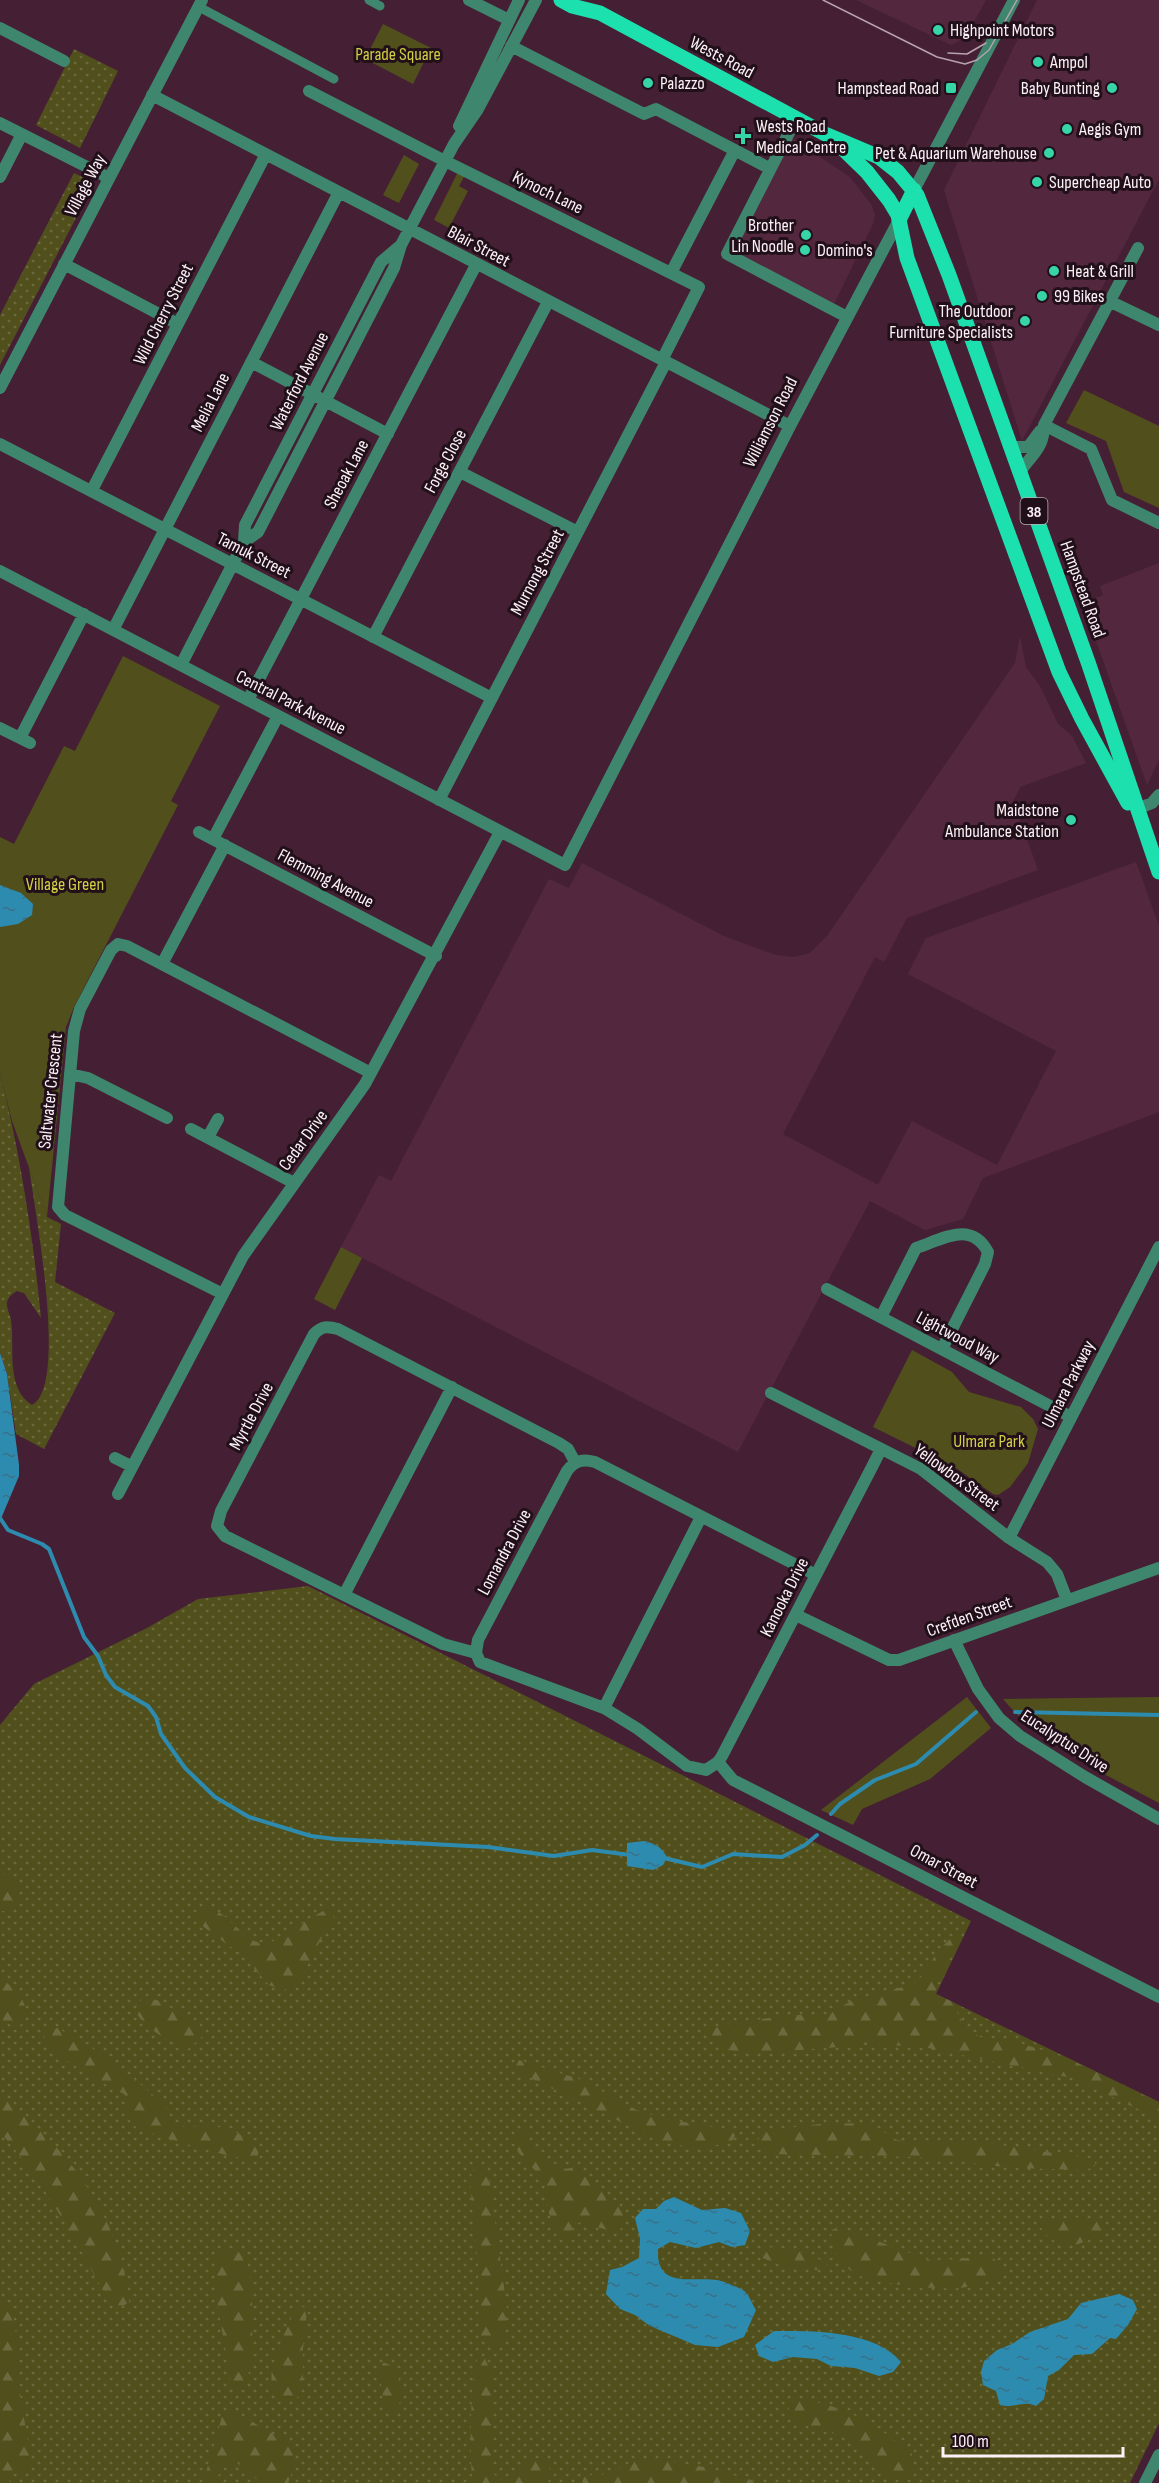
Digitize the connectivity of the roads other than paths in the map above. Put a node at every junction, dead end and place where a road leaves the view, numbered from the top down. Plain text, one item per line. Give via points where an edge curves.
1 (369, 0) edge
2 (469, 0) edge
3 (519, 0) edge
4 (536, 0) edge
5 (561, 0) edge
6 (587, 0) edge
7 (1014, 0) edge
8 (200, 3) edge
9 (380, 6) dead end
10 (600, 13) junction
11 (509, 20) junction
12 (0, 28) edge
13 (512, 46) junction
14 (64, 61) dead end
15 (334, 79) dead end
16 (309, 91) dead end
17 (152, 95) junction
18 (796, 119) junction
19 (0, 123) edge
20 (22, 134) junction
21 (827, 135) junction
22 (454, 144) junction
23 (735, 150) junction
24 (266, 154) junction
25 (445, 161) junction
26 (770, 168) junction
27 (0, 177) edge
28 (109, 178) junction
29 (914, 190) junction
30 (339, 192) junction
31 (899, 220) junction
32 (410, 230) junction
33 (401, 245) junction
34 (1138, 248) dead end
35 (64, 264) junction
36 (476, 265) junction
37 (671, 273) junction
38 (1109, 301) junction
39 (548, 302) junction
40 (847, 317) junction
41 (178, 324) junction
42 (1159, 325) edge
43 (664, 361) junction
44 (251, 362) junction
45 (0, 388) edge
46 (313, 394) junction
47 (326, 401) junction
48 (1044, 425) junction
49 (790, 426) junction
50 (388, 434) junction
51 (0, 444) edge
52 (1011, 447) junction
53 (460, 472) junction
54 (1020, 472) junction
55 (92, 490) junction
56 (1159, 523) edge
57 (164, 529) junction
58 (578, 532) junction
59 (244, 542) junction
60 (233, 564) junction
61 (0, 571) edge
62 (301, 599) junction
63 (84, 614) junction
64 (113, 630) junction
65 (374, 637) junction
66 (181, 665) junction
67 (492, 698) junction
68 (248, 700) junction
69 (278, 716) junction
70 (1, 730) edge
71 (1159, 795) edge
72 (439, 800) junction
73 (1137, 809) junction
74 (200, 832) dead end
75 (500, 832) junction
76 (1145, 835) junction
77 (213, 839) junction
78 (225, 845) junction
79 (565, 865) joint
80 (1159, 872) edge
81 (436, 956) junction
82 (162, 964) junction
83 (371, 1073) junction
84 (70, 1074) junction
85 (167, 1118) dead end
86 (218, 1119) dead end
87 (191, 1128) dead end
88 (208, 1137) junction
89 (294, 1183) junction
90 (1159, 1247) edge
91 (827, 1289) dead end
92 (221, 1293) junction
93 (881, 1317) junction
94 (942, 1349) junction
95 (452, 1387) junction
96 (771, 1393) dead end
97 (1071, 1417) junction
98 (881, 1449) junction
99 (115, 1458) dead end
100 (575, 1462) junction
101 (131, 1466) junction
102 (118, 1494) dead end
103 (701, 1517) junction
104 (1009, 1538) junction
105 (1159, 1568) edge
106 (816, 1575) junction
107 (344, 1595) junction
108 (1067, 1600) junction
109 (796, 1615) junction
110 (954, 1640) junction
111 (476, 1653) junction
112 (604, 1707) junction
113 (718, 1762) junction
114 (1159, 1819) edge
115 (1159, 1997) edge
116 (1159, 2455) edge
117 (1145, 2483) edge

1 - 9 street
2 - 11 street
3 - 11 street, Waterford Avenue
4 - 13 street, Waterford Avenue
5 - 10 main road, Wests Road / 38
6 - 10 main road, Wests Road / 38
7 - 29 street, Williamson Road
8 - 15 street
8 - 17 street, Village Way
10 - 18 main road, Wests Road / 38
11 - 22 street, Waterford Avenue
12 - 14 street
13 - 22 street, Waterford Avenue
13 - 23 street via 644,114 656,109
16 - 25 street, Kynoch Lane
17 - 24 street, Blair Street
17 - 28 street, Village Way
18 - 21 main road, Wests Road / 38
18 - 26 street
19 - 20 street
20 - 27 street
20 - 28 street
21 - 29 main road, Wests Road / 38 via 879,157
21 - 31 main road, Wests Road / 38 via 867,172
22 - 25 street, Waterford Avenue
23 - 26 street
23 - 37 street
24 - 30 street, Blair Street
24 - 41 street, Wild Cherry Street
25 - 32 street, Waterford Avenue
25 - 37 street, Kynoch Lane
26 - 40 street via 727,254
28 - 35 street, Village Way
29 - 31 main road, Williamson Road
29 - 52 main road, Hampstead Road / 38
30 - 32 street, Blair Street
30 - 44 street, Melia Lane
31 - 40 street, Williamson Road
31 - 76 main road, Hampstead Road / 38 via 907,258 1059,672
32 - 33 street, Waterford Avenue
32 - 36 street, Blair Street
33 - 46 street, Waterford Avenue via 381,262
33 - 47 street, Waterford Avenue via 394,268
34 - 38 street
35 - 41 street
35 - 45 street, Village Way
36 - 39 street, Blair Street
36 - 50 street, Sheoak Lane
37 - 43 street, Kynoch Lane via 699,287
38 - 42 street
38 - 48 street
39 - 43 street, Blair Street
39 - 53 street, Forge Close
40 - 49 street, Williamson Road
41 - 55 street, Wild Cherry Street
43 - 49 street, Blair Street
43 - 58 street, Murnong Street
44 - 46 street
44 - 57 street, Melia Lane
46 - 47 street
46 - 59 street, Waterford Avenue via 245,525
47 - 50 street
47 - 59 street, Waterford Avenue via 258,532
48 - 52 street via 1028,447
48 - 54 street via 1037,453
48 - 56 street via 1092,449 1112,500
49 - 79 street, Williamson Road
50 - 62 street, Sheoak Lane
51 - 55 street, Tamuk Street
52 - 54 main road, Hampstead Road / 38
53 - 58 street
53 - 65 street, Forge Close
54 - 73 main road, Hampstead Road / 38
55 - 57 street, Tamuk Street
57 - 60 street, Tamuk Street
57 - 64 street, Melia Lane
58 - 67 street, Murnong Street
59 - 60 street, Waterford Avenue
60 - 62 street, Tamuk Street
60 - 66 street, Waterford Avenue
61 - 63 street, Central Park Avenue
62 - 65 street, Tamuk Street
62 - 68 street, Sheoak Lane
63 - 64 street, Central Park Avenue
63 - 70 street via 25,741
64 - 66 street, Central Park Avenue
65 - 67 street, Tamuk Street
66 - 68 street, Central Park Avenue
67 - 72 street, Murnong Street
68 - 69 street, Central Park Avenue
69 - 72 street, Central Park Avenue
69 - 77 street
71 - 73 street
72 - 75 street, Central Park Avenue
73 - 76 main road, Hampstead Road / 38
74 - 77 street, Flemming Avenue
75 - 79 street, Central Park Avenue
75 - 81 street, Cedar Drive
76 - 80 main road, Hampstead Road / 38
77 - 78 street, Flemming Avenue
78 - 81 street, Flemming Avenue
78 - 82 street
81 - 83 street, Cedar Drive
82 - 83 street, Saltwater Crescent
82 - 84 street, Saltwater Crescent via 118,944 111,950 80,1009
83 - 89 street, Cedar Drive
84 - 85 street via 88,1078
84 - 92 street, Saltwater Crescent via 58,1207 65,1215
86 - 88 street
87 - 88 street
88 - 89 street
89 - 92 street, Cedar Drive
90 - 97 street, Ulmara Parkway
91 - 93 street, Lightwood Way
92 - 101 street, Cedar Drive
93 - 94 street, Lightwood Way
93 - 94 street via 916,1248 962,1233 975,1236 988,1252 986,1264
94 - 97 street, Lightwood Way
95 - 100 street, Myrtle Drive via 559,1443
95 - 107 street
95 - 107 street, Myrtle Drive via 338,1329 321,1327 221,1511 217,1526 225,1536
96 - 98 street, Yellowbox Street
97 - 104 street, Ulmara Parkway
98 - 104 street, Yellowbox Street via 921,1469
98 - 106 street, Kanooka Drive
99 - 101 street
100 - 103 street via 596,1462
100 - 111 street, Lomandra Drive via 478,1640
101 - 102 street, Cedar Drive
103 - 106 street
103 - 112 street
104 - 108 street, Yellowbox Street via 1047,1563 1057,1574
105 - 108 street, Crefden Street
106 - 109 street, Kanooka Drive
107 - 111 street, Myrtle Drive via 443,1644
108 - 110 street, Crefden Street
109 - 110 street, Crefden Street via 889,1660
109 - 113 street, Kanooka Drive
110 - 114 street, Eucalyptus Drive via 978,1689 999,1718 1076,1772
111 - 112 street via 480,1662 490,1667
112 - 113 street via 687,1766 706,1770
113 - 115 street, Omar Street via 733,1780
116 - 117 street

